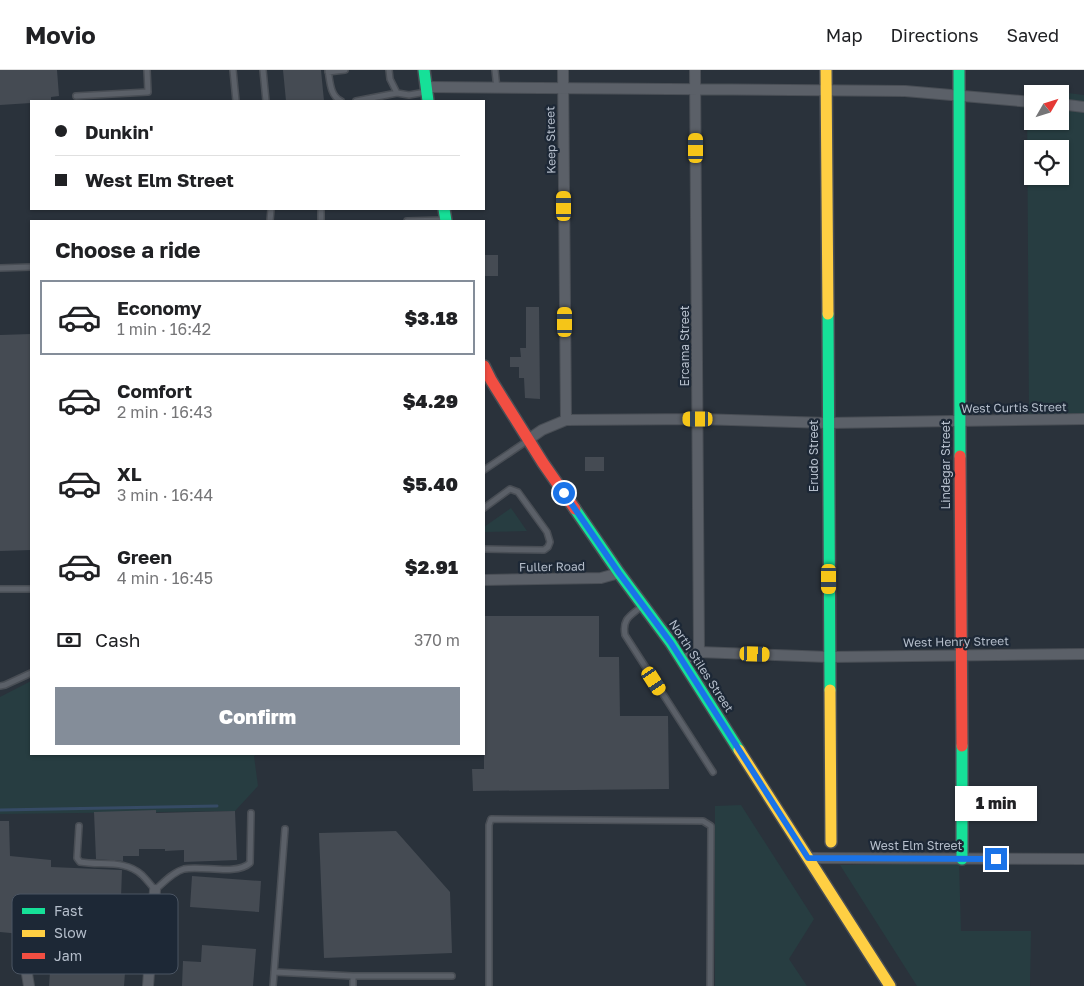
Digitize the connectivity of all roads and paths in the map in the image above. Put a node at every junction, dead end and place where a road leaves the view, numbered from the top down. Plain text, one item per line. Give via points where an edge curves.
1 (147, 70) edge
2 (232, 70) edge
3 (263, 70) edge
4 (345, 70) edge
5 (389, 70) edge
6 (424, 70) edge
7 (495, 70) edge
8 (563, 70) edge
9 (696, 70) edge
10 (826, 70) edge
11 (959, 70) edge
12 (328, 71) edge
13 (497, 88) junction
14 (563, 89) junction
15 (696, 90) junction
16 (826, 90) junction
17 (397, 93) junction
18 (427, 93) edge
19 (959, 95) junction
20 (76, 96) dead end
21 (236, 100) edge
22 (266, 100) edge
23 (337, 100) edge
24 (361, 100) edge
25 (1024, 101) edge
26 (1069, 105) edge
27 (1084, 106) edge
28 (445, 216) edge
29 (415, 220) edge
30 (30, 267) edge
31 (0, 268) edge
32 (485, 368) edge
33 (698, 419) junction
34 (1084, 419) edge
35 (566, 420) junction
36 (960, 421) junction
37 (828, 423) junction
38 (529, 439) junction
39 (485, 469) edge
40 (485, 507) edge
41 (485, 550) edge
42 (619, 573) junction
43 (485, 580) edge
44 (0, 589) edge
45 (30, 589) edge
46 (644, 605) junction
47 (699, 652) junction
48 (1084, 654) edge
49 (961, 655) junction
50 (829, 657) junction
51 (682, 662) junction
52 (30, 673) edge
53 (0, 686) edge
54 (713, 772) dead end
55 (251, 813) dead end
56 (79, 826) dead end
57 (286, 829) dead end
58 (831, 842) dead end
59 (808, 858) junction
60 (962, 859) junction
61 (1084, 859) edge
62 (155, 890) junction
63 (155, 894) edge
64 (274, 972) junction
65 (27, 974) dead end
66 (353, 976) junction
67 (452, 976) dead end
68 (29, 986) edge
69 (273, 986) edge
70 (353, 986) edge
71 (489, 986) edge
72 (710, 986) edge
73 (890, 986) edge

1 - 20 lane via 148,92
2 - 21 lane
3 - 22 lane
4 - 12 lane
5 - 17 lane
6 - 18 street
7 - 13 lane
8 - 14 street, Keep Street
9 - 15 street, Ercama Street
10 - 16 street, Erudo Street
11 - 19 street, Lindegar Street
12 - 23 lane
13 - 14 street
13 - 18 street
14 - 15 street
14 - 35 street, Keep Street
15 - 16 street
15 - 33 street, Ercama Street
16 - 19 street
16 - 37 street, Erudo Street
17 - 18 lane
17 - 24 lane
19 - 25 street
19 - 36 street, Lindegar Street
26 - 27 street
28 - 29 lane
30 - 31 lane
32 - 38 street, North Stiles Street
33 - 35 street, West Curtis Street
33 - 37 street, West Curtis Street
33 - 47 street, Ercama Street
34 - 36 street, West Curtis Street
35 - 38 street, West Curtis Street
36 - 37 street, West Curtis Street
36 - 49 street, Lindegar Street
37 - 50 street, Erudo Street
38 - 39 lane
38 - 42 street, North Stiles Street
40 - 41 lane via 514,490 547,532 550,542 544,550
42 - 43 street, Fuller Road via 601,578
42 - 46 street, North Stiles Street
44 - 45 lane
46 - 51 street, North Stiles Street
46 - 54 lane via 628,617 625,635
47 - 50 street, West Henry Street
47 - 51 street
48 - 49 street, West Henry Street
49 - 50 street, West Henry Street
49 - 60 street, Lindegar Street
50 - 58 street, Erudo Street
51 - 59 street, North Stiles Street
52 - 53 lane
55 - 62 lane via 250,863 247,866 238,869 184,869
56 - 62 lane via 77,858 80,862 121,864 142,875
57 - 64 lane
59 - 60 street, West Elm Street
59 - 73 street, North Stiles Street
60 - 61 street, West Elm Street
62 - 63 street
64 - 66 lane
64 - 69 lane
65 - 68 street
66 - 67 lane
66 - 70 lane
71 - 72 lane via 491,819 703,821 711,826

